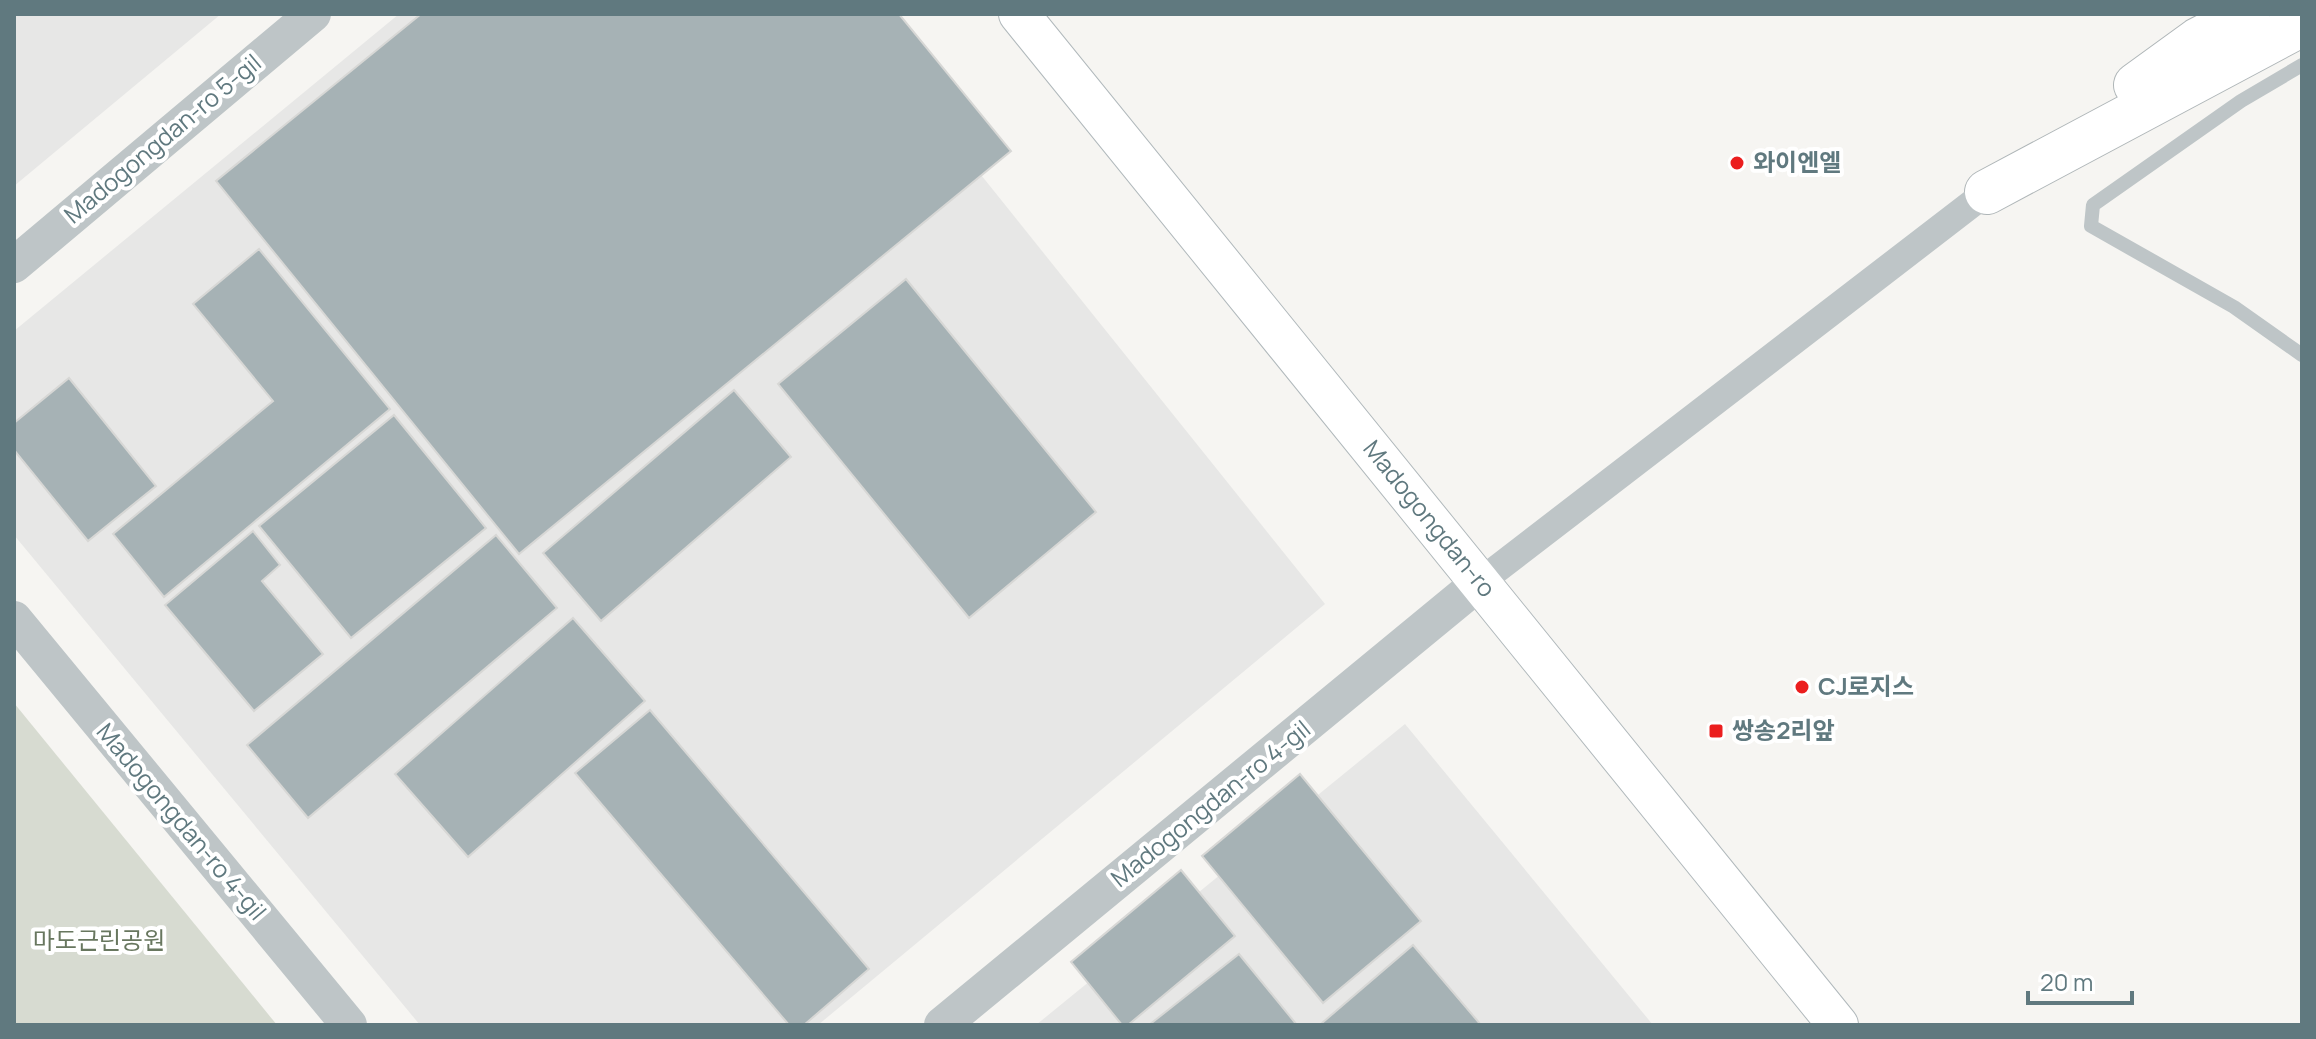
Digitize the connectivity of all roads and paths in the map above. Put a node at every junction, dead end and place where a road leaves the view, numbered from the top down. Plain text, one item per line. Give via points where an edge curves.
1 (313, 14) edge
2 (1019, 14) edge
3 (2248, 14) edge
4 (2302, 24) edge
5 (2302, 65) edge
6 (1987, 192) junction
7 (14, 265) edge
8 (2302, 355) edge
9 (1480, 582) junction
10 (14, 619) edge
11 (349, 1025) edge
12 (942, 1025) edge
13 (1838, 1025) edge

1 - 7 street, Madogongdan-ro 5-gil
2 - 9 main road, Madogongdan-ro
3 - 6 highway via 2198,40
4 - 6 highway
5 - 8 lane via 2241,101 2093,205 2091,226 2234,307
6 - 9 street
9 - 12 street, Madogongdan-ro 4-gil
9 - 13 main road, Madogongdan-ro
10 - 11 street, Madogongdan-ro 4-gil

